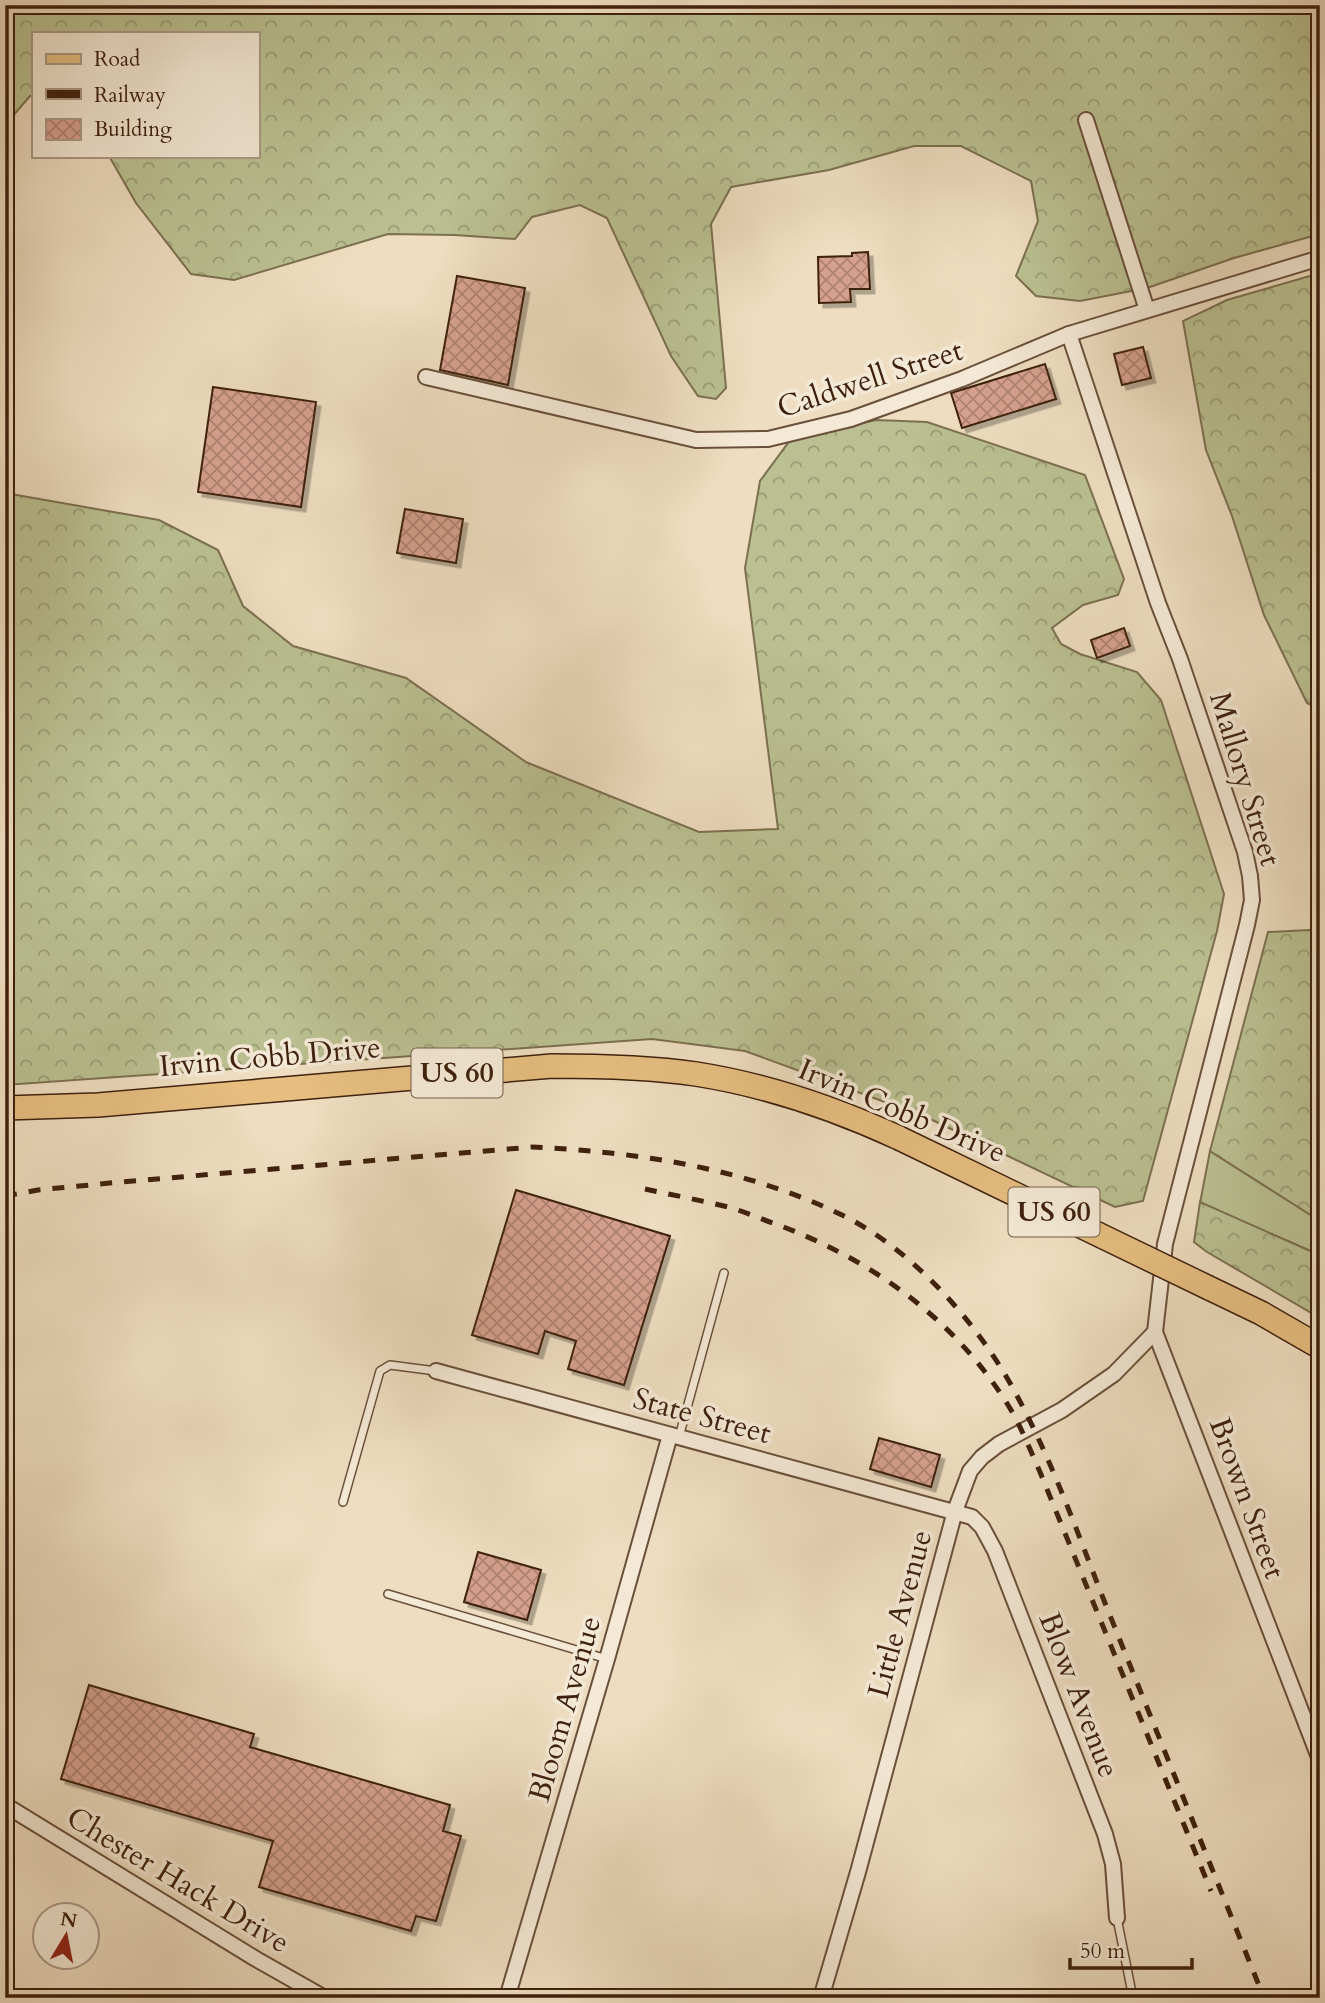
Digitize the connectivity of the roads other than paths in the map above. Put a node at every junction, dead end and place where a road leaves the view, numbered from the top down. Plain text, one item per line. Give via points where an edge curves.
1 (1086, 120) dead end
2 (1320, 258) edge
3 (1147, 310) junction
4 (1069, 334) junction
5 (426, 377) dead end
6 (5, 1108) edge
7 (724, 1273) dead end
8 (1155, 1332) junction
9 (1320, 1347) edge
10 (436, 1371) joint
11 (675, 1436) junction
12 (343, 1502) dead end
13 (955, 1511) junction
14 (388, 1594) dead end
15 (607, 1659) junction
16 (1320, 1760) edge
17 (5, 1805) edge
18 (1117, 1918) joint
19 (325, 1998) edge
20 (507, 1998) edge
21 (821, 1998) edge
22 (1133, 1998) edge

1 - 3 street
2 - 3 street, Caldwell Street
3 - 4 street, Caldwell Street
4 - 5 street, Caldwell Street via 851,419 768,439 696,440
4 - 8 street, Mallory Street via 1251,876 1247,925 1164,1244
6 - 9 main road, Irvin Cobb Drive / US 60, bridge via 98,1105 552,1066 623,1066 695,1074 833,1110 899,1138 1261,1313
7 - 11 lane
8 - 13 street, Little Avenue via 1114,1374 982,1457 970,1471
8 - 16 street, Brown Street
10 - 11 street, State Street
10 - 12 lane via 390,1365 380,1371
11 - 13 street, State Street
11 - 15 street, Bloom Avenue
13 - 18 street, Blow Avenue via 972,1517 982,1527 995,1551 1105,1835 1113,1864
13 - 21 street, Little Avenue
14 - 15 lane
15 - 20 street, Bloom Avenue
17 - 19 street, Chester Hack Drive
18 - 22 lane

